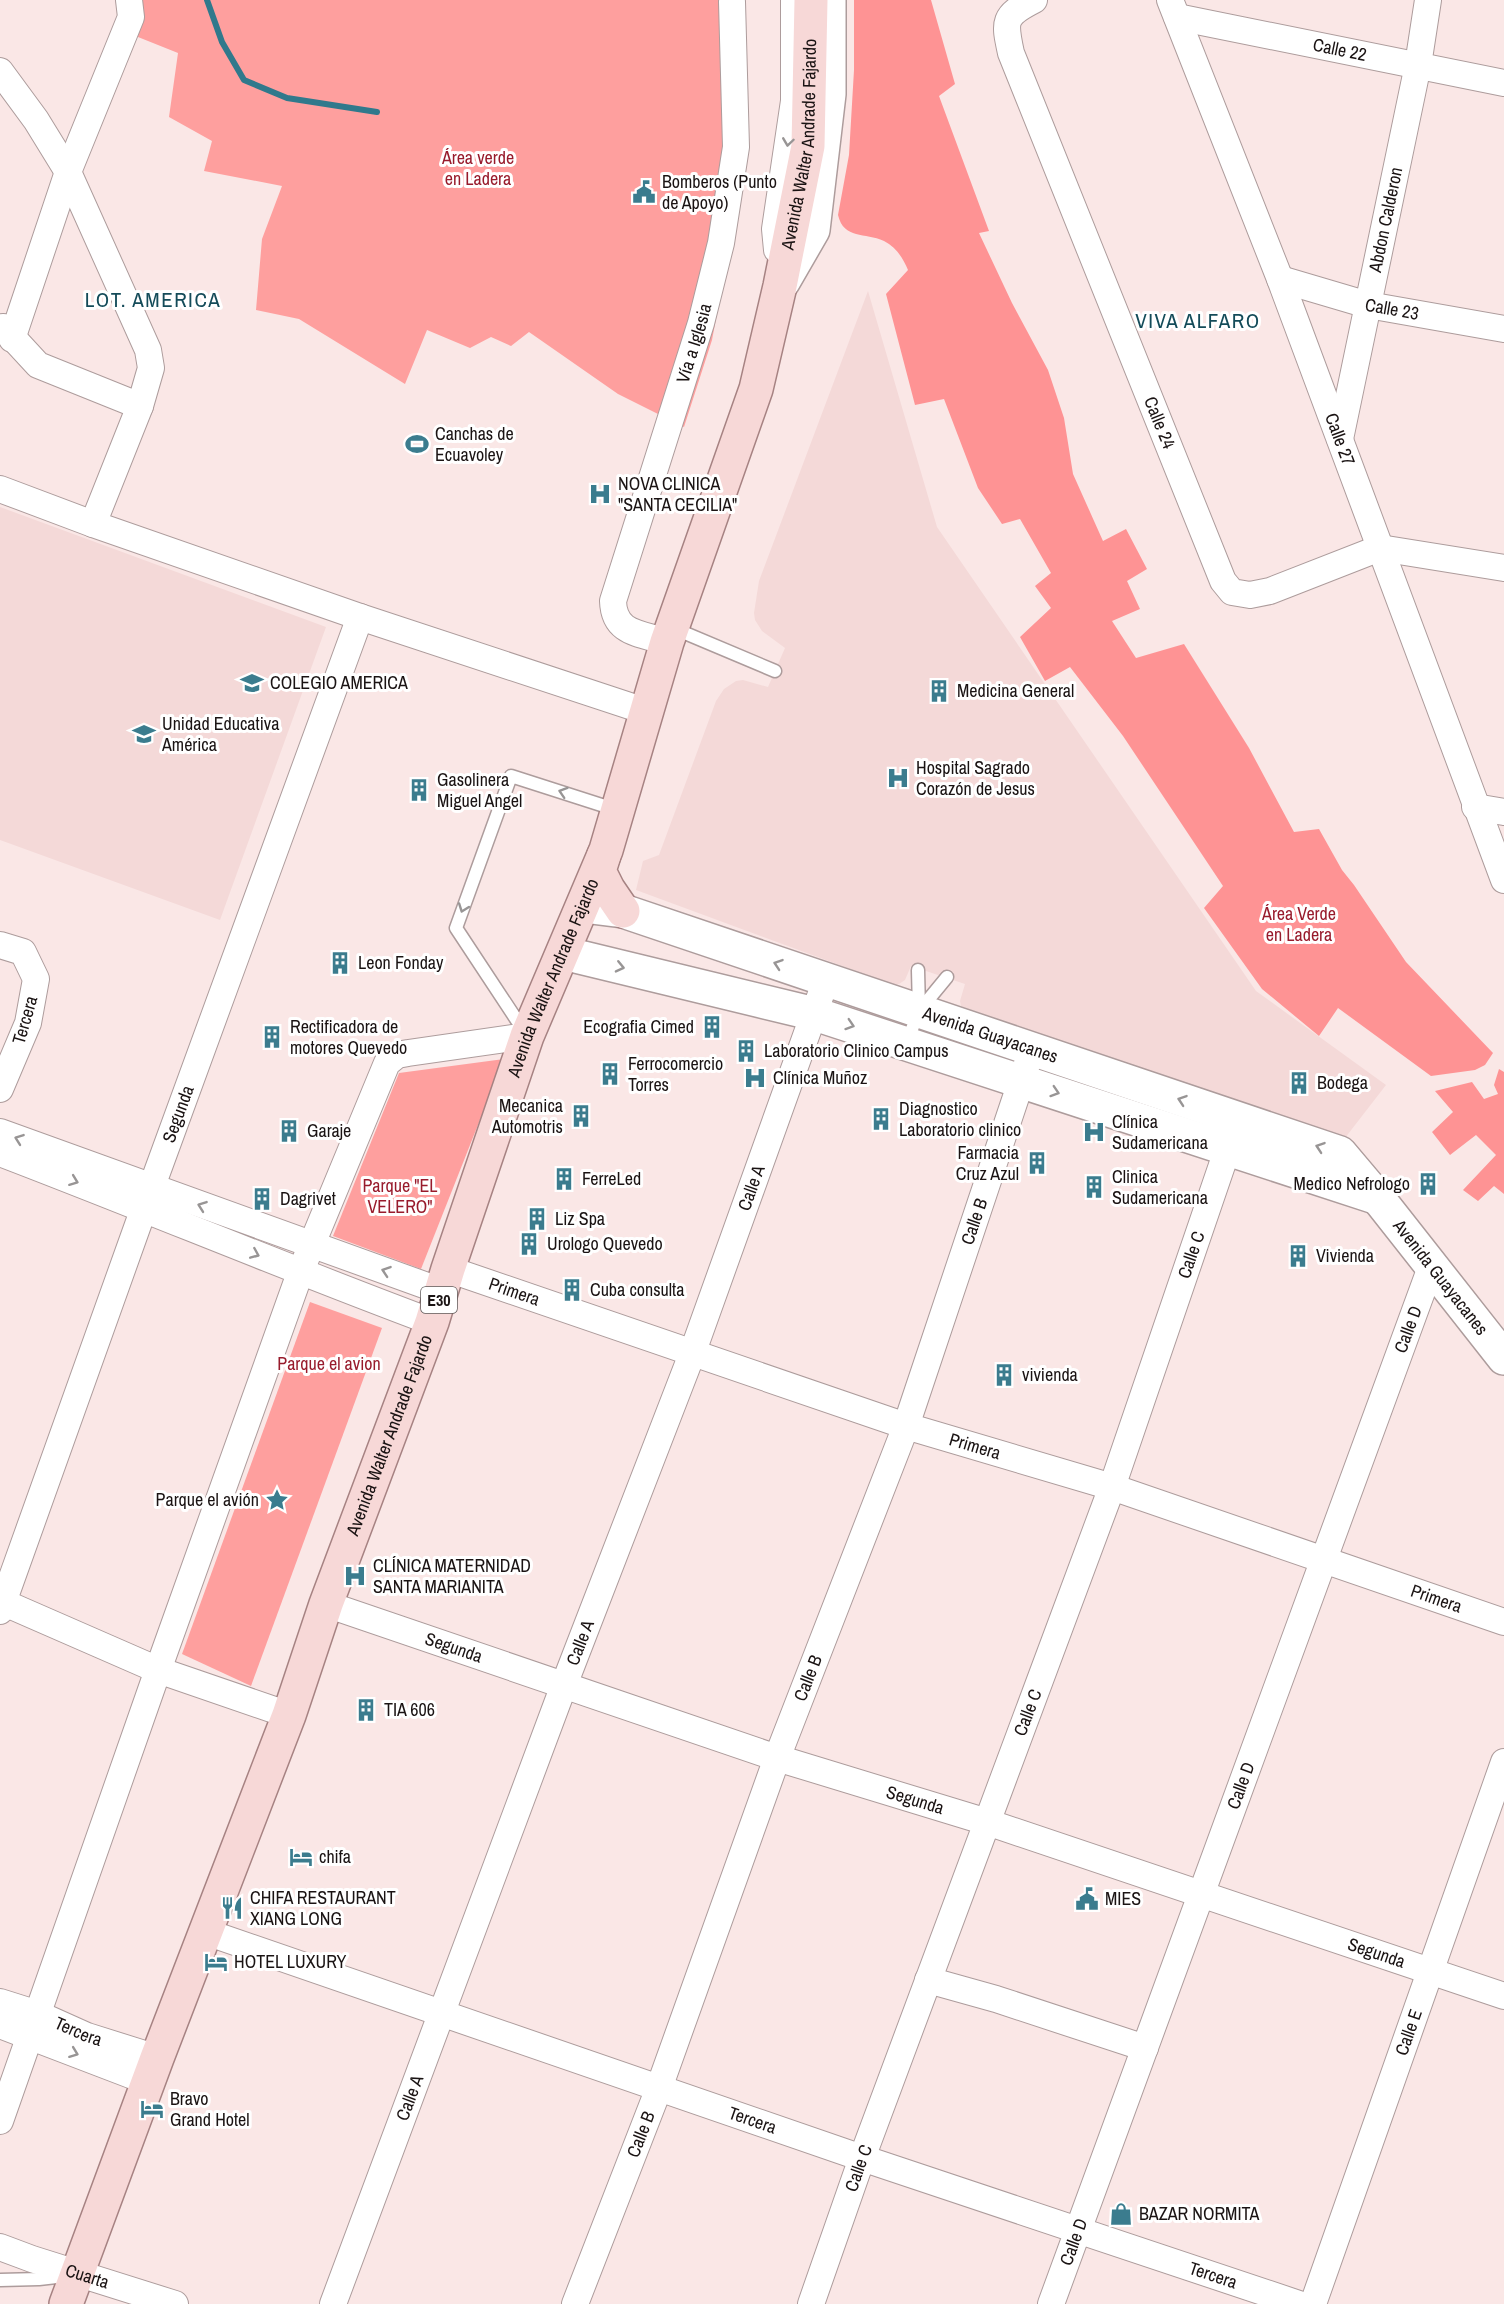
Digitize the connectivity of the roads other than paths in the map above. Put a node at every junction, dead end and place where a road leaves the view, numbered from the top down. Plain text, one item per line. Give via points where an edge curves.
1 (129, 0) edge
2 (794, 0) edge
3 (811, 0) edge
4 (829, 0) edge
5 (1034, 0) edge
6 (1428, 0) edge
7 (732, 2) dead end
8 (1173, 9) edge
9 (1418, 65) junction
10 (0, 71) edge
11 (1504, 83) edge
12 (68, 172) junction
13 (783, 272) junction
14 (1280, 279) junction
15 (1368, 305) junction
16 (1504, 329) edge
17 (6, 331) edge
18 (140, 406) junction
19 (1340, 439) junction
20 (0, 489) edge
21 (93, 524) junction
22 (1380, 548) junction
23 (1504, 568) edge
24 (360, 617) junction
25 (669, 634) junction
26 (775, 671) dead end
27 (648, 712) junction
28 (1475, 807) junction
29 (618, 810) junction
30 (1504, 812) edge
31 (606, 850) junction
32 (1504, 880) edge
33 (583, 906) junction
34 (623, 911) junction
35 (11, 949) edge
36 (563, 953) junction
37 (918, 970) dead end
38 (947, 977) dead end
39 (826, 980) junction
40 (919, 1011) junction
41 (815, 1014) junction
42 (527, 1036) junction
43 (907, 1044) junction
44 (1033, 1050) junction
45 (1021, 1081) junction
46 (0, 1089) edge
47 (1238, 1118) junction
48 (0, 1132) edge
49 (1228, 1149) junction
50 (0, 1153) edge
51 (148, 1198) junction
52 (1378, 1198) junction
53 (312, 1246) junction
54 (1431, 1267) junction
55 (300, 1273) junction
56 (444, 1280) junction
57 (432, 1322) junction
58 (692, 1354) junction
59 (1504, 1358) edge
60 (906, 1426) junction
61 (1112, 1487) junction
62 (1323, 1559) junction
63 (326, 1604) junction
64 (1, 1605) edge
65 (1504, 1622) edge
66 (158, 1670) junction
67 (564, 1685) junction
68 (289, 1715) junction
69 (777, 1758) junction
70 (1504, 1762) edge
71 (987, 1822) junction
72 (1201, 1893) junction
73 (206, 1932) junction
74 (1431, 1972) junction
75 (928, 1980) junction
76 (1504, 1996) edge
77 (0, 2002) edge
78 (443, 2012) junction
79 (0, 2025) edge
80 (34, 2025) junction
81 (1145, 2048) junction
82 (153, 2070) junction
83 (659, 2088) junction
84 (0, 2121) edge
85 (862, 2158) junction
86 (1078, 2229) junction
87 (0, 2247) edge
88 (78, 2274) junction
89 (0, 2280) edge
90 (66, 2304) edge
91 (175, 2304) edge
92 (333, 2304) edge
93 (575, 2304) edge
94 (811, 2304) edge
95 (1051, 2304) edge
96 (1299, 2304) edge
97 (1313, 2304) edge

1 - 12 street via 131,17
2 -> 13 street, Avenida Walter Andrade Fajardo / E30 via 794,101 775,229
3 - 13 main road, Avenida Walter Andrade Fajardo via 807,146
4 - 13 street, Avenida Walter Andrade Fajardo / E30 via 829,94 813,230
5 - 22 street, Calle 24 via 1012,12 1005,28 1011,53 1223,581 1232,592 1250,595
6 - 9 street, Abdon Calderon
7 - 25 street, Vía a Iglesia via 736,147 721,243 701,323 613,601 621,626
8 - 9 street, Calle 22
8 - 14 street, Calle 27
9 - 11 street, Calle 22
9 - 15 street, Abdon Calderon
10 - 12 street
12 - 17 street
12 - 18 street via 148,350 151,368
13 - 25 main road, Avenida Walter Andrade Fajardo / E30 via 756,389
14 - 15 street, Calle 23
14 - 19 street, Calle 27
15 - 16 street, Calle 23
15 - 19 street, Abdon Calderon
17 - 18 street via 38,365
18 - 21 street
19 - 22 street, Calle 27
20 - 21 street
21 - 24 street
22 - 23 street
22 - 28 street, Calle 27
24 - 27 street
24 - 51 street, Segunda
25 - 26 lane
25 - 27 main road, Avenida Walter Andrade Fajardo / E30
27 - 29 main road, Avenida Walter Andrade Fajardo / E30
28 - 30 street
28 - 32 street, Calle 27
29 - 31 main road, Avenida Walter Andrade Fajardo / E30
29 -> 42 lane via 511,776 456,928
31 - 33 main road, Avenida Walter Andrade Fajardo / E30
31 - 34 main road via 599,871
33 - 34 street, Avenida Guayacanes
33 - 36 main road, Avenida Walter Andrade Fajardo / E30
39 -> 34 street, Avenida Guayacanes
35 - 46 street, Tercera via 36,979 28,1023
36 -> 41 street, Avenida Guayacanes
36 - 42 main road, Avenida Walter Andrade Fajardo / E30
37 - 40 lane
38 - 40 lane
39 - 40 street, Avenida Guayacanes
39 - 41 street, Calle A
40 - 43 lane
40 - 44 street, Avenida Guayacanes
41 -> 43 street, Avenida Guayacanes
41 - 58 street, Calle A
42 - 53 street via 397,1055 387,1063
42 - 56 main road, Avenida Walter Andrade Fajardo / E30
43 - 45 street, Avenida Guayacanes
44 - 45 street, Calle B
47 -> 44 street, Avenida Guayacanes
45 -> 49 street, Avenida Guayacanes
45 - 60 street, Calle B
47 - 49 street, Calle C
52 -> 47 street, Avenida Guayacanes via 1340,1153
51 -> 48 street
49 - 52 street, Avenida Guayacanes
49 - 61 street, Calle C
50 -> 51 street
53 -> 51 street, Primera
51 -> 55 street
51 - 64 street, Segunda
52 - 54 street, Avenida Guayacanes
53 - 55 street
56 -> 53 street, Primera
54 - 59 street, Avenida Guayacanes
54 - 62 street, Calle D
55 - 57 street
55 - 66 street
56 - 57 main road, Avenida Walter Andrade Fajardo / E30
56 - 58 street, Primera
57 - 63 main road, Avenida Walter Andrade Fajardo / E30
58 - 60 street, Primera
58 - 67 street, Calle A
60 - 61 street, Primera
60 - 69 street, Calle B
61 - 62 street, Primera
61 - 71 street, Calle C
62 - 65 street, Primera
62 - 72 street, Calle D
63 - 67 street, Segunda
63 - 68 main road, Avenida Walter Andrade Fajardo / E30
64 - 66 street
66 - 68 street
66 - 80 street
67 - 69 street, Segunda
67 - 78 street, Calle A
68 - 73 main road, Avenida Walter Andrade Fajardo / E30
69 - 71 street, Segunda
69 - 83 street, Calle B
70 - 74 street, Calle E
71 - 72 street, Segunda
71 - 75 street, Calle C
72 - 74 street, Segunda
72 - 81 street, Calle D
73 - 78 street, Tercera
73 - 82 main road, Avenida Walter Andrade Fajardo / E30
74 - 76 street, Segunda
74 - 97 street, Calle E
75 - 81 street
75 - 85 street, Calle C
77 - 80 street, Tercera
78 - 83 street, Tercera
78 - 92 street, Calle A
79 - 80 street, Tercera
80 - 82 street, Tercera via 87,2036
80 - 84 street
81 - 86 street, Calle D
82 - 88 main road, Avenida Walter Andrade Fajardo / E30
83 - 85 street, Tercera
83 - 93 street, Calle B
85 - 86 street, Tercera
85 - 94 street, Calle C
86 - 95 street, Calle D
86 - 96 street, Tercera
87 - 88 street, Cuarta
88 - 89 lane
88 - 90 main road, Avenida Walter Andrade Fajardo / E30
88 - 91 street, Cuarta

